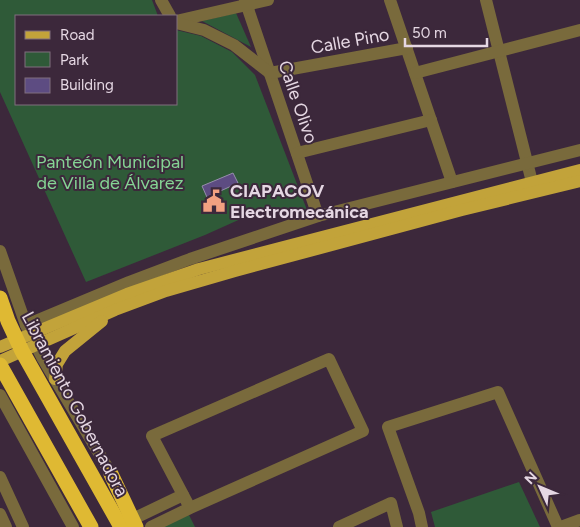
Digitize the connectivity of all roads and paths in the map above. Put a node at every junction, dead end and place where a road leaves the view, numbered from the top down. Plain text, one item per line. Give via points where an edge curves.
1 (161, 0) edge
2 (268, 0) edge
3 (390, 0) edge
4 (486, 0) edge
5 (246, 3) edge
6 (169, 15) edge
7 (178, 21) edge
8 (178, 23) edge
9 (580, 30) edge
10 (406, 48) junction
11 (499, 51) junction
12 (270, 73) junction
13 (415, 73) junction
14 (431, 120) junction
15 (580, 150) edge
16 (297, 153) junction
17 (528, 163) junction
18 (580, 170) edge
19 (580, 181) edge
20 (452, 182) junction
21 (532, 182) junction
22 (318, 216) junction
23 (0, 251) edge
24 (129, 282) junction
25 (0, 298) edge
26 (110, 307) junction
27 (64, 310) junction
28 (90, 310) junction
29 (26, 339) junction
30 (0, 347) edge
31 (0, 361) edge
32 (0, 365) edge
33 (55, 379) junction
34 (0, 395) edge
35 (111, 474) joint
36 (0, 478) edge
37 (183, 495) junction
38 (190, 508) junction
39 (0, 514) edge
40 (580, 520) edge
41 (139, 524) edge
42 (6, 527) edge
43 (23, 527) edge
44 (73, 527) edge
45 (92, 527) edge
46 (121, 527) edge
47 (151, 527) edge
48 (339, 527) edge
49 (398, 527) edge
50 (422, 527) edge
51 (559, 527) edge

1 - 6 street
2 - 5 street
3 - 10 street
4 - 11 street
5 - 7 street
5 - 12 street, Calle Olivo
8 - 12 street via 204,30 234,45
9 - 11 street
10 - 12 street, Calle Pino
10 - 13 street
11 - 13 street
11 - 17 street
12 - 16 street, Calle Olivo
13 - 14 street
14 - 16 street
14 - 20 street
15 - 17 street
16 - 22 street, Calle Olivo
17 - 20 street
17 - 21 street
18 - 21 main road
19 - 26 main road via 462,210
20 - 22 street
21 - 26 main road via 199,269
22 - 24 street
23 - 29 street
24 - 26 street
24 - 27 street
25 - 29 highway, Libramiento Gobernadora
26 - 28 main road
26 - 29 main road
26 - 33 main road via 65,351 57,364
27 - 28 street
27 - 29 street
28 - 29 main road
29 - 30 main road
29 - 31 main road
29 - 33 street
29 - 46 highway, Libramiento Gobernadora
32 - 45 highway
33 - 35 street
34 - 44 street
35 - 41 highway
36 - 43 street
37 - 38 street
37 - 38 street via 152,436 329,359 363,431
37 - 41 street
38 - 47 street
39 - 42 street
40 - 51 street
48 - 49 street via 391,503
50 - 51 street via 388,427 498,392

